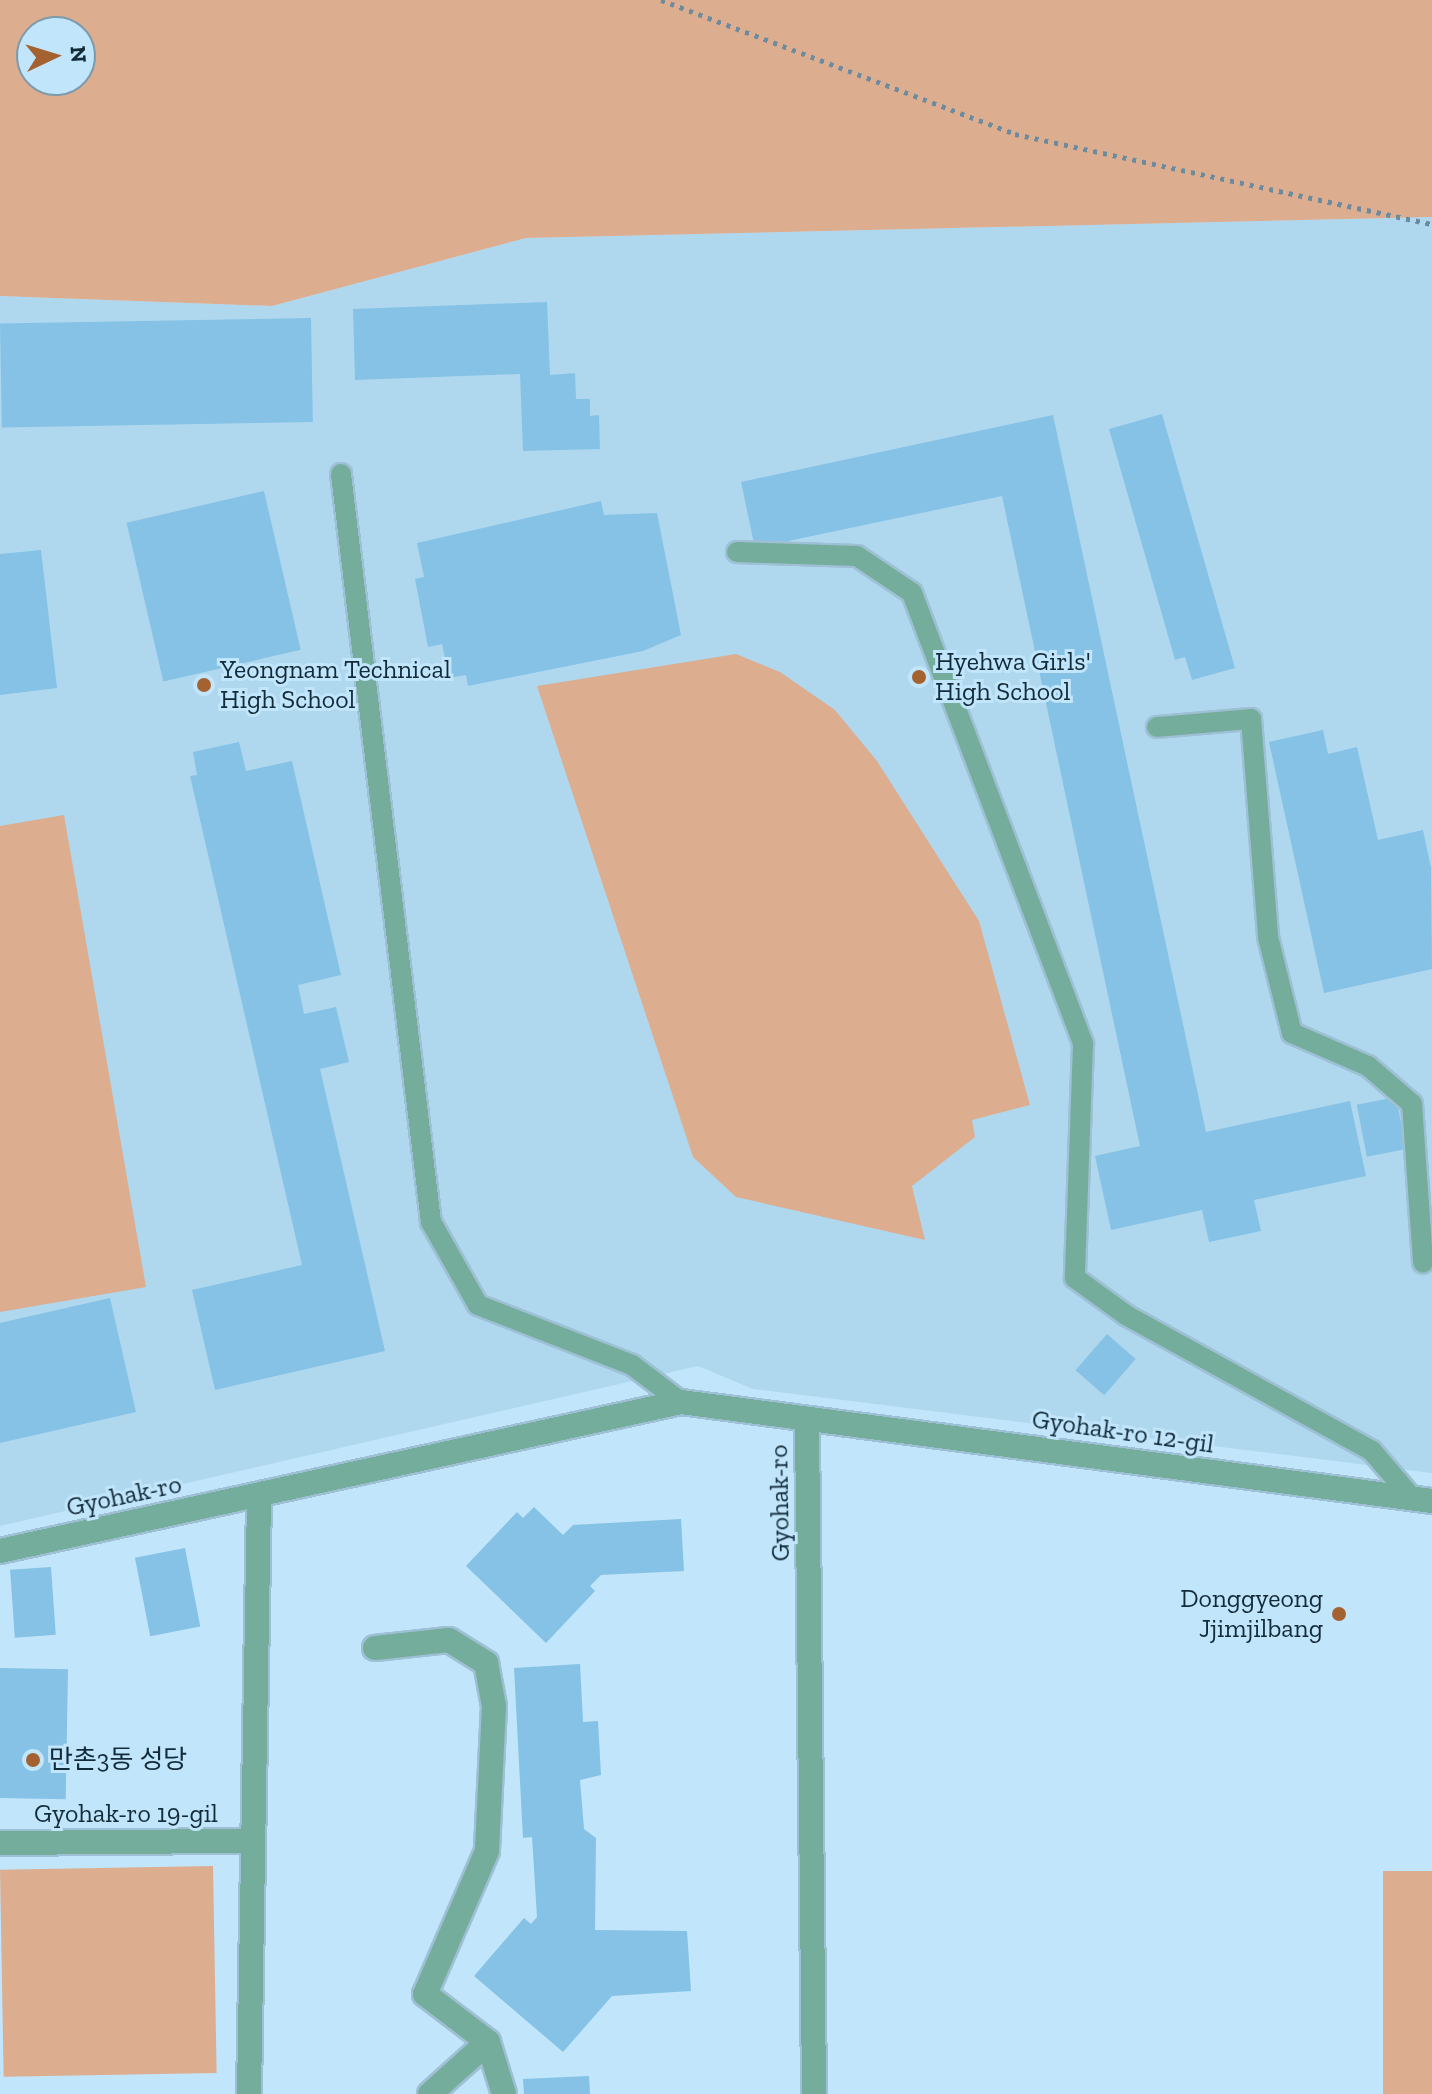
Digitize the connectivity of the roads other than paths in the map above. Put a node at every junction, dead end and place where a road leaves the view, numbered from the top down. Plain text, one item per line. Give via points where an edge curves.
1 (341, 474) dead end
2 (737, 552) dead end
3 (1157, 727) dead end
4 (1423, 1263) dead end
5 (681, 1402) junction
6 (807, 1423) junction
7 (259, 1496) junction
8 (1423, 1500) edge
9 (0, 1551) edge
10 (375, 1648) dead end
11 (252, 1841) junction
12 (0, 1843) edge
13 (488, 2042) junction
14 (249, 2094) edge
15 (430, 2094) edge
16 (504, 2094) edge
17 (814, 2094) edge

1 - 5 lane via 431,1222 478,1305 632,1365
2 - 8 lane via 857,556 912,593 1083,1044 1075,1278 1126,1315 1372,1451
3 - 4 lane via 1251,719 1268,937 1292,1033 1368,1066 1412,1104
5 - 6 street, Gyohak-ro
5 - 7 street, Gyohak-ro
6 - 8 street, Gyohak-ro 12-gil
6 - 17 street, Gyohak-ro
7 - 9 street, Gyohak-ro
7 - 11 street
10 - 13 street via 449,1640 486,1663 494,1706 487,1851 425,1994
11 - 12 street, Gyohak-ro 19-gil
11 - 14 street
13 - 15 street
13 - 16 street

